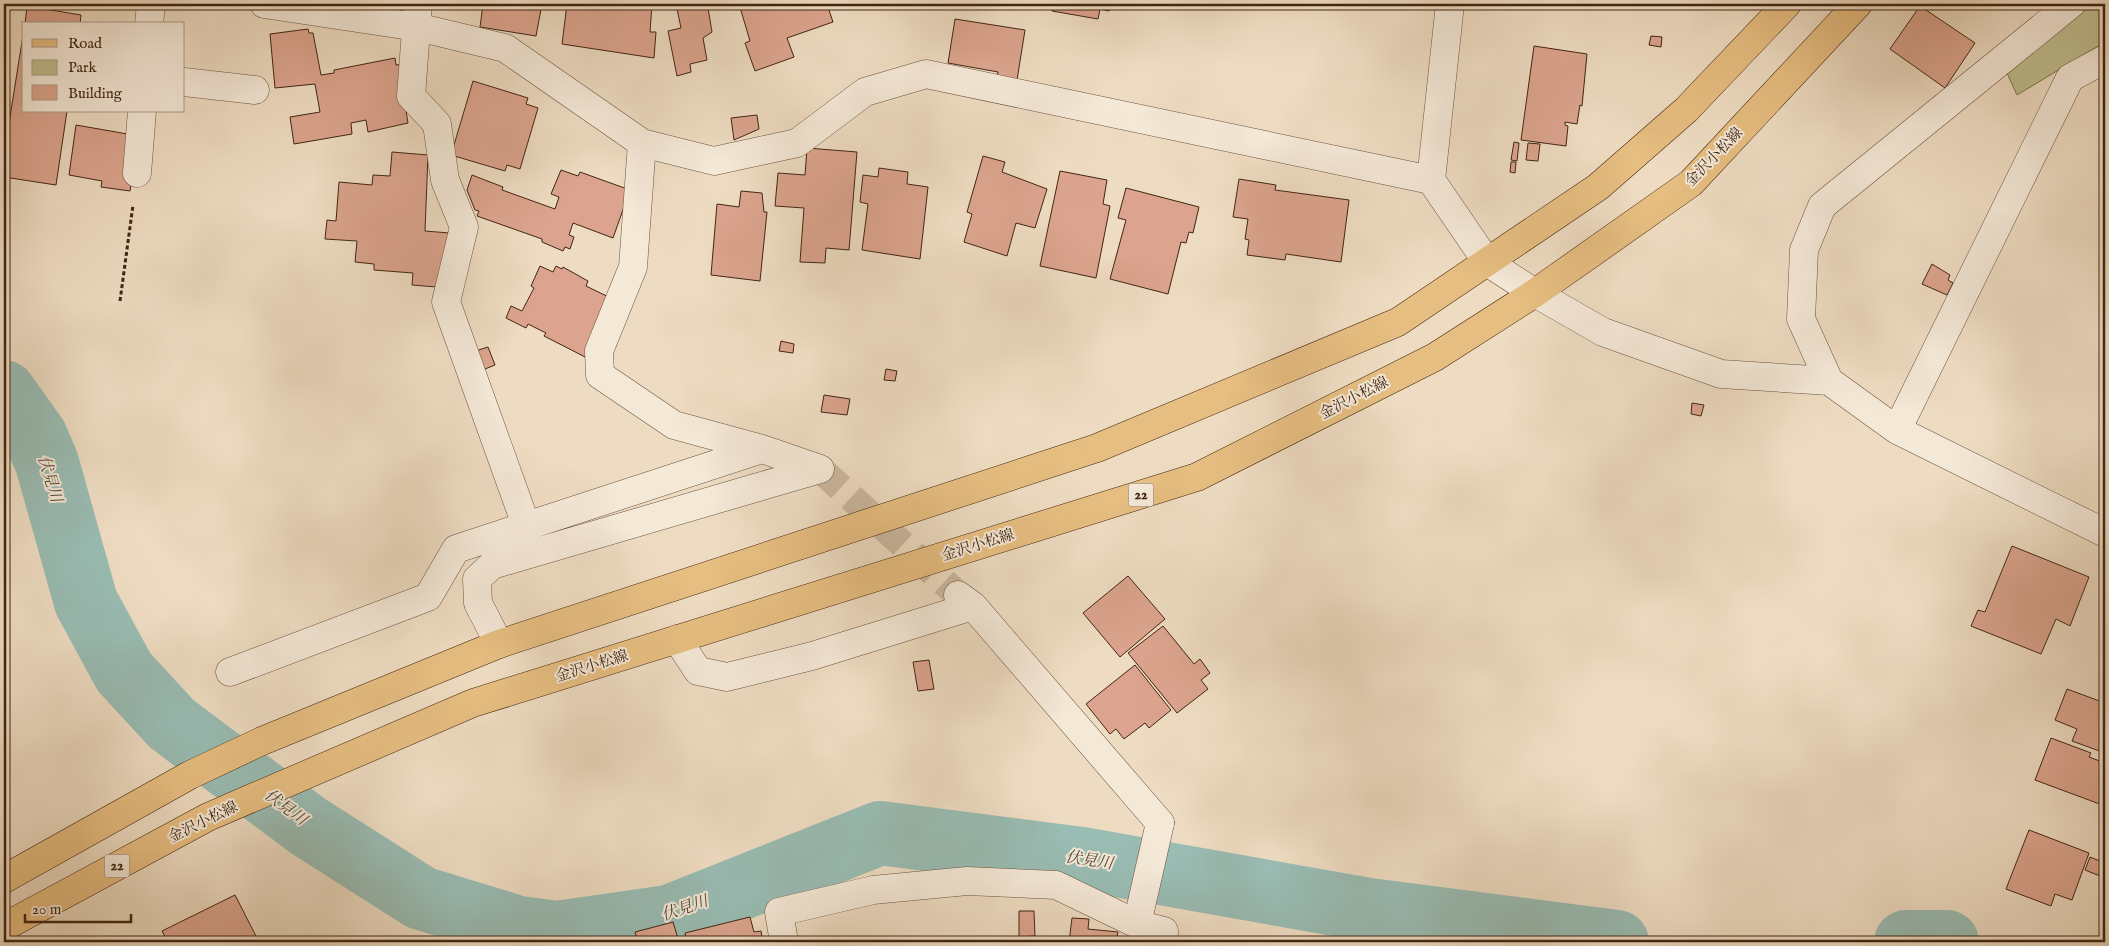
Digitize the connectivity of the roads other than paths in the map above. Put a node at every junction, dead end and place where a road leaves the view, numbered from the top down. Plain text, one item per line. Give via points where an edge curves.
1 (151, 4) edge
2 (264, 4) edge
3 (1450, 4) edge
4 (1787, 4) edge
5 (1858, 4) edge
6 (2071, 4) edge
7 (417, 15) edge
8 (150, 22) edge
9 (2105, 59) edge
10 (185, 82) edge
11 (255, 90) dead end
12 (142, 112) edge
13 (642, 143) junction
14 (137, 173) road end
15 (1431, 180) junction
16 (1487, 262) junction
17 (1534, 293) junction
18 (1829, 381) junction
19 (1898, 430) junction
20 (762, 449) junction
21 (526, 525) junction
22 (2104, 531) edge
23 (677, 639) junction
24 (499, 644) junction
25 (230, 672) dead end
26 (4, 879) edge
27 (1137, 924) junction
28 (4, 927) edge
29 (784, 942) edge
30 (1163, 942) edge

1 - 8 street
2 - 7 street
3 - 15 street
4 - 16 main road via 1686,110 1598,187
5 - 17 main road, 金沢小松線 / 22 via 1691,183
6 - 18 street via 1822,206 1804,250 1801,319
7 - 13 street via 505,48
7 - 21 street via 411,96 437,124 445,180 464,227 446,302
9 - 19 street via 2070,78
10 - 11 street
12 - 14 street
13 - 15 street via 714,161 797,143 865,92 926,74
13 - 20 street via 633,267 599,351 600,375 674,425
15 - 16 street
16 - 17 street
16 - 24 main road via 1398,322 1097,448
17 - 18 street via 1603,332 1721,374
17 - 23 main road, 金沢小松線 / 22 via 1435,357 1197,477
18 - 19 street
19 - 22 street
20 - 21 street
20 - 24 street via 820,469 492,565 476,579 478,603
21 - 25 street via 456,549 428,597
23 - 27 street via 698,671 727,677 812,656 965,600 1160,823
23 - 28 main road, 金沢小松線 / 22 via 473,703 208,817
24 - 26 main road via 262,741 190,776
27 - 29 street via 1056,885 966,881 873,890 779,912
27 - 30 street via 1164,931

